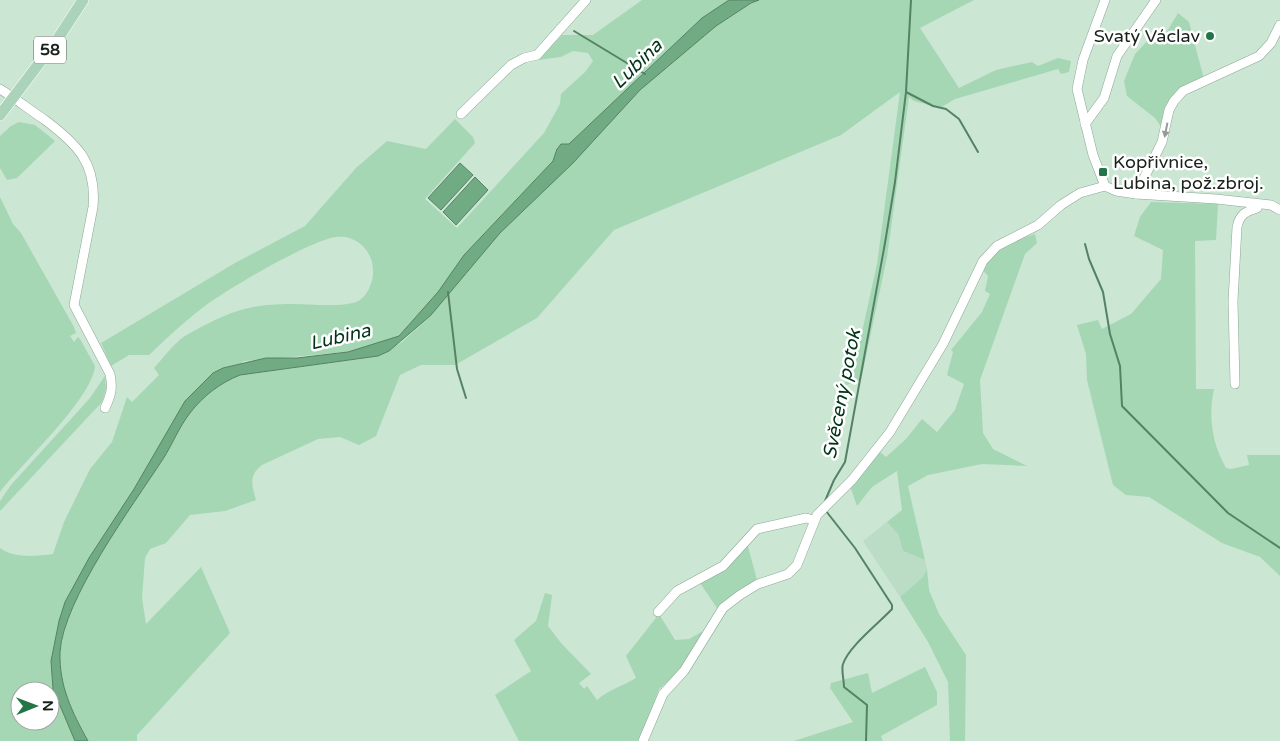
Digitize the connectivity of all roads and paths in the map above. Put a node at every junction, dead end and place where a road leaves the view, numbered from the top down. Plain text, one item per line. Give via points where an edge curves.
1 (83, 0) edge
2 (586, 0) edge
3 (1105, 0) edge
4 (1156, 0) edge
5 (1280, 25) edge
6 (0, 89) edge
7 (14, 98) junction
8 (461, 114) dead end
9 (0, 115) edge
10 (1085, 124) junction
11 (1105, 186) junction
12 (1136, 194) junction
13 (1257, 204) junction
14 (1275, 205) edge
15 (1280, 210) edge
16 (1235, 384) dead end
17 (105, 408) dead end
18 (814, 520) junction
19 (658, 612) dead end
20 (643, 741) edge

1 - 7 main road, 58
2 - 8 street via 537,55 511,65
3 - 10 street via 1078,82
4 - 10 street via 1116,56 1104,98
5 -> 12 street via 1259,56 1187,89 1174,101 1162,142
6 - 7 street
7 - 9 main road, 58
7 - 17 street via 69,138 83,155 91,174 93,206 74,305 110,374 111,396
10 - 11 street
11 - 12 street
11 - 18 street via 1080,193 1038,225 998,246 983,261 943,344 890,432 852,480
12 - 13 street
13 - 14 street
13 - 16 street via 1257,208 1239,217 1237,226 1232,301
14 - 15 street
18 - 19 street via 806,518 757,529 723,566 677,591
18 - 20 street via 804,553 793,570 758,584 723,608 684,671 663,694

